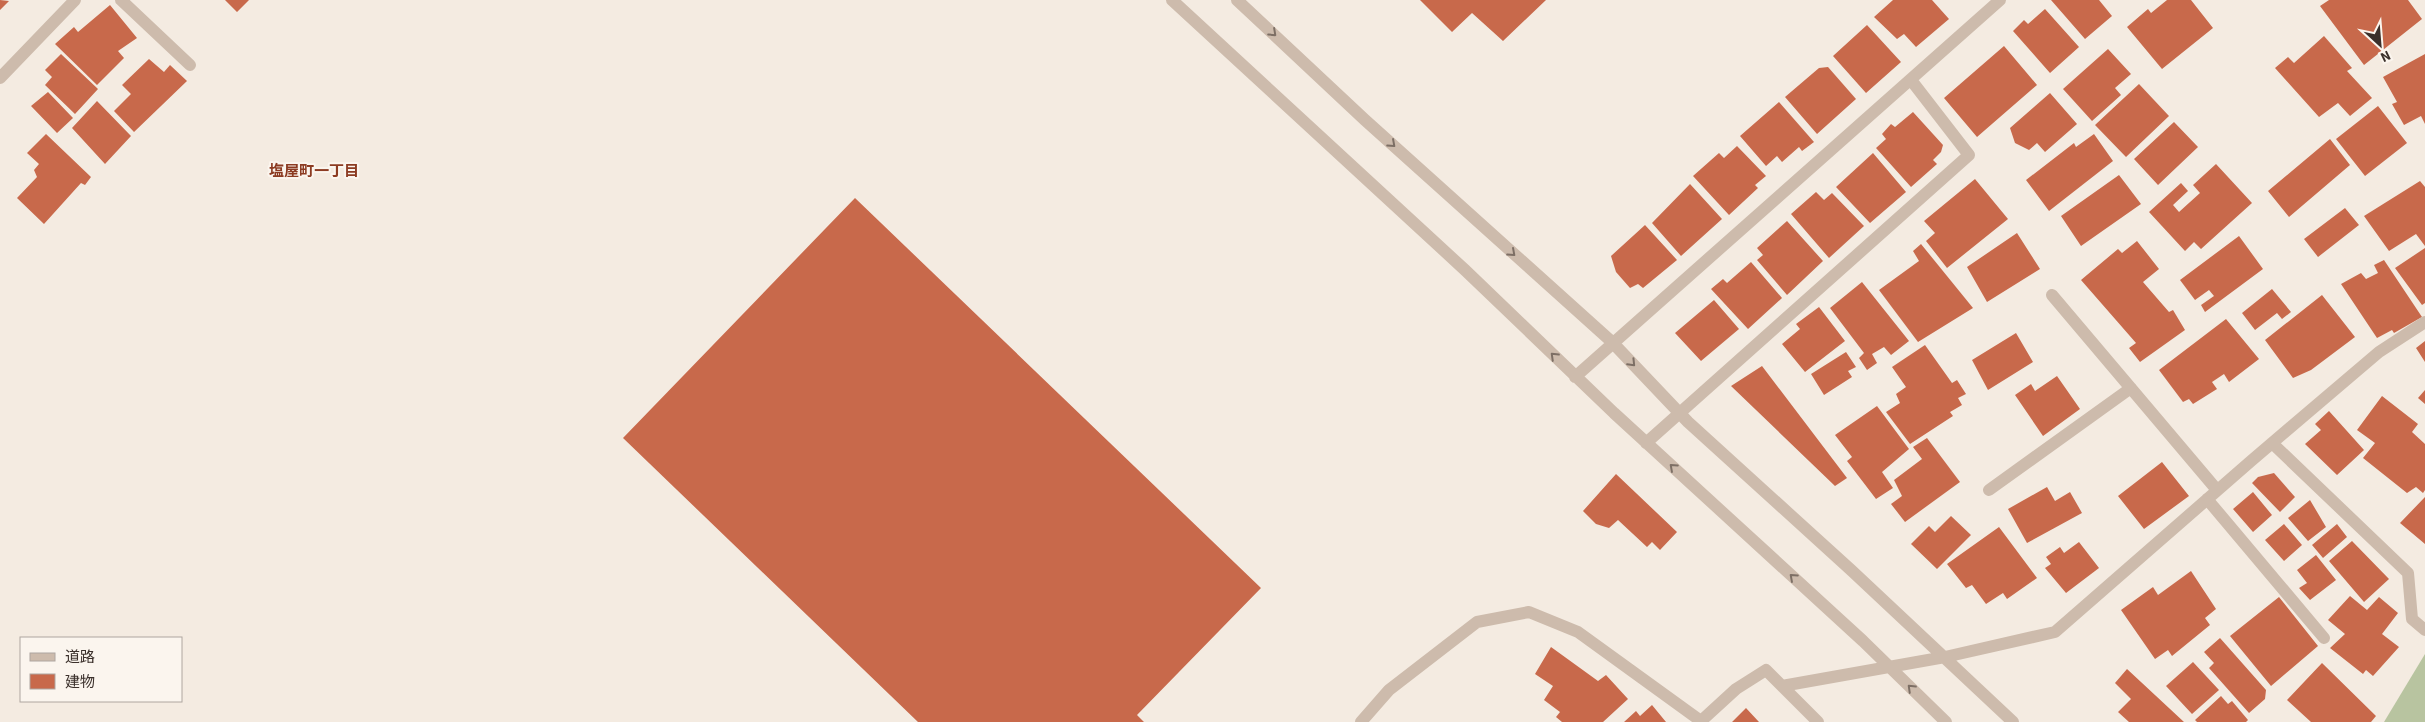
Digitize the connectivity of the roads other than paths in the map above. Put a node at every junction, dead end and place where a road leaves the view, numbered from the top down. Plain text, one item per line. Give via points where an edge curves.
1 (75, 0) edge
2 (121, 0) edge
3 (1172, 0) edge
4 (1237, 0) edge
5 (2000, 0) edge
6 (190, 65) dead end
7 (0, 78) edge
8 (1911, 80) junction
9 (2052, 295) dead end
10 (2425, 322) edge
11 (1612, 342) junction
12 (1575, 377) junction
13 (2131, 388) junction
14 (1680, 413) junction
15 (1646, 443) junction
16 (2272, 443) junction
17 (1989, 490) dead end
18 (2212, 495) junction
19 (2425, 630) edge
20 (2324, 638) dead end
21 (1944, 657) junction
22 (1889, 667) junction
23 (1782, 686) junction
24 (1361, 722) edge
25 (1700, 722) edge
26 (1818, 722) edge
27 (1946, 722) edge
28 (2013, 722) edge

1 - 7 street
2 - 6 street
12 -> 3 street via 1465,270
4 -> 11 street
5 - 8 street
8 - 11 street
8 - 14 street via 1969,155
9 - 13 street
10 - 16 street via 2379,352
11 - 12 street
11 -> 14 street
12 - 15 street
13 - 17 street
13 - 18 street
14 - 15 street
14 - 21 street
22 -> 15 street
16 - 18 street
16 - 19 street via 2408,572 2412,619
18 - 20 street
18 - 21 street via 2056,632
21 - 22 street
21 - 28 street
22 - 23 street
27 -> 22 street
23 - 25 street via 1766,670 1736,689
23 - 26 street
24 - 25 street via 1389,690 1477,622 1529,612 1578,632

